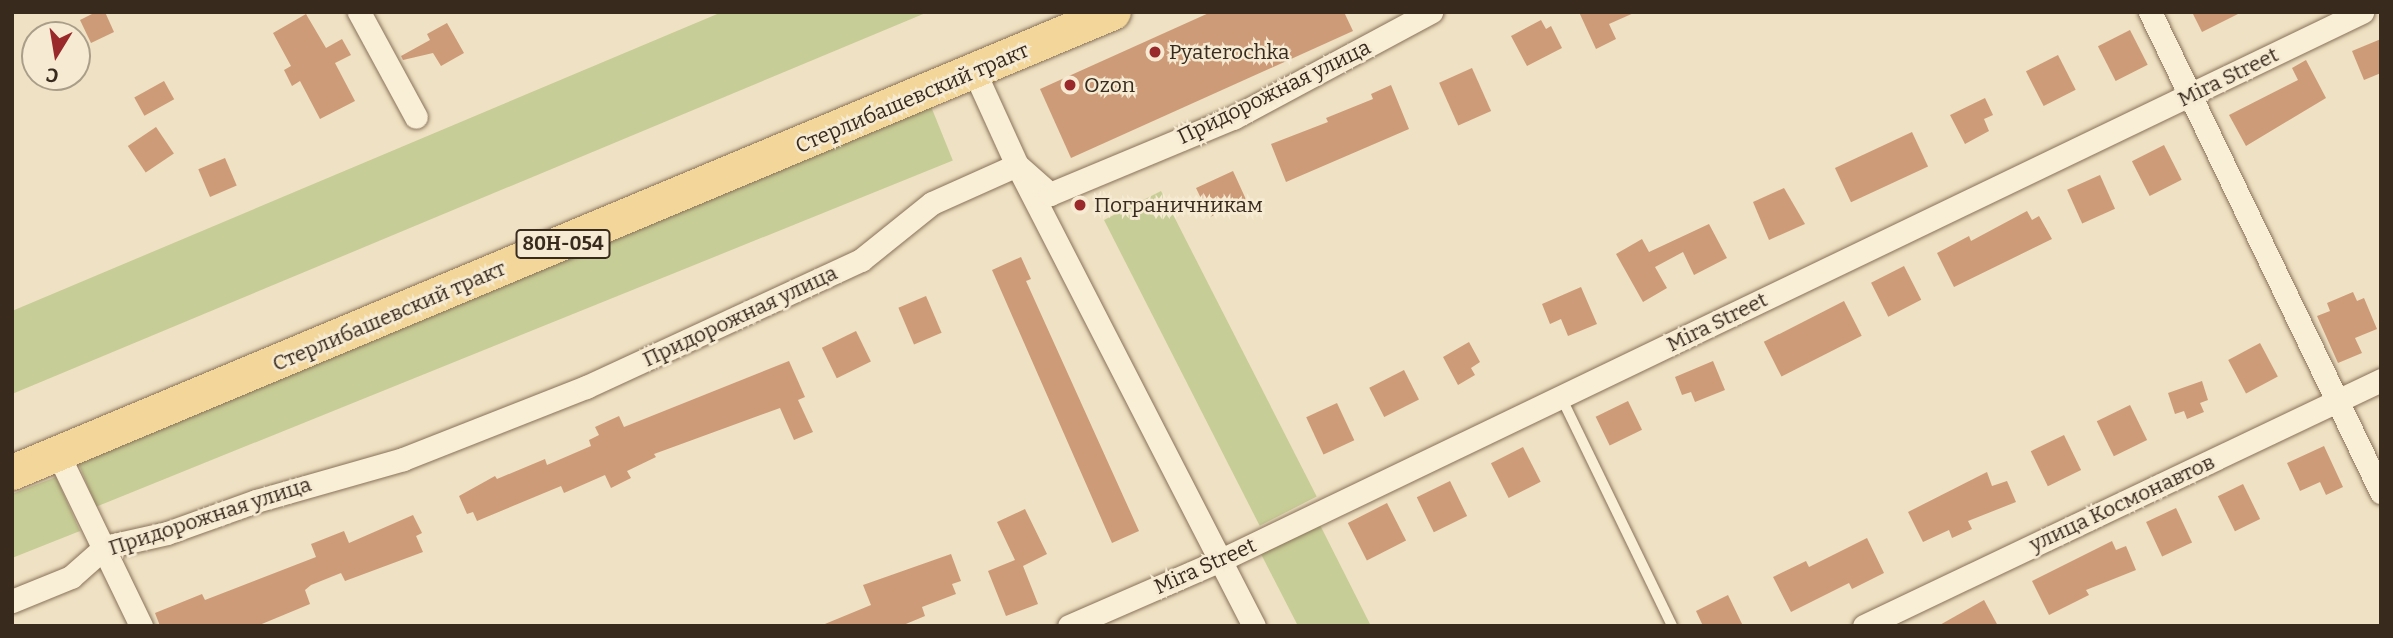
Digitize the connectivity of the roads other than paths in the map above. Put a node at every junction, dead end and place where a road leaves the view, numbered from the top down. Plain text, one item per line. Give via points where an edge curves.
1 (359, 12) edge
2 (1113, 12) edge
3 (1431, 12) edge
4 (2150, 12) edge
5 (2362, 12) edge
6 (975, 73) junction
7 (2188, 96) junction
8 (416, 117) dead end
9 (1017, 165) junction
10 (2381, 380) edge
11 (1561, 397) junction
12 (2335, 402) junction
13 (58, 454) junction
14 (12, 472) edge
15 (2381, 492) edge
16 (105, 547) junction
17 (1221, 560) junction
18 (12, 601) edge
19 (141, 626) edge
20 (1069, 626) edge
21 (1254, 626) edge
22 (1672, 626) edge
23 (1864, 626) edge

1 - 8 street
2 - 6 main road, Стерлибашевский тракт / 80Н-054
3 - 9 street, Придорожная улица via 1233,118 1050,194
4 - 7 street
5 - 7 street, Mira Street
6 - 9 street
6 - 13 main road, Стерлибашевский тракт / 80Н-054
7 - 11 street, Mira Street
7 - 12 street
9 - 16 street, Придорожная улица via 932,203 861,260 586,387 402,459 256,501 167,533
9 - 17 street
10 - 12 street, улица Космонавтов
11 - 17 street, Mira Street
11 - 22 lane
12 - 15 street
12 - 23 street, улица Космонавтов
13 - 14 main road, Стерлибашевский тракт / 80Н-054
13 - 16 street
16 - 18 street, Придорожная улица via 71,577
16 - 19 street
17 - 20 street, Mira Street
17 - 21 street

